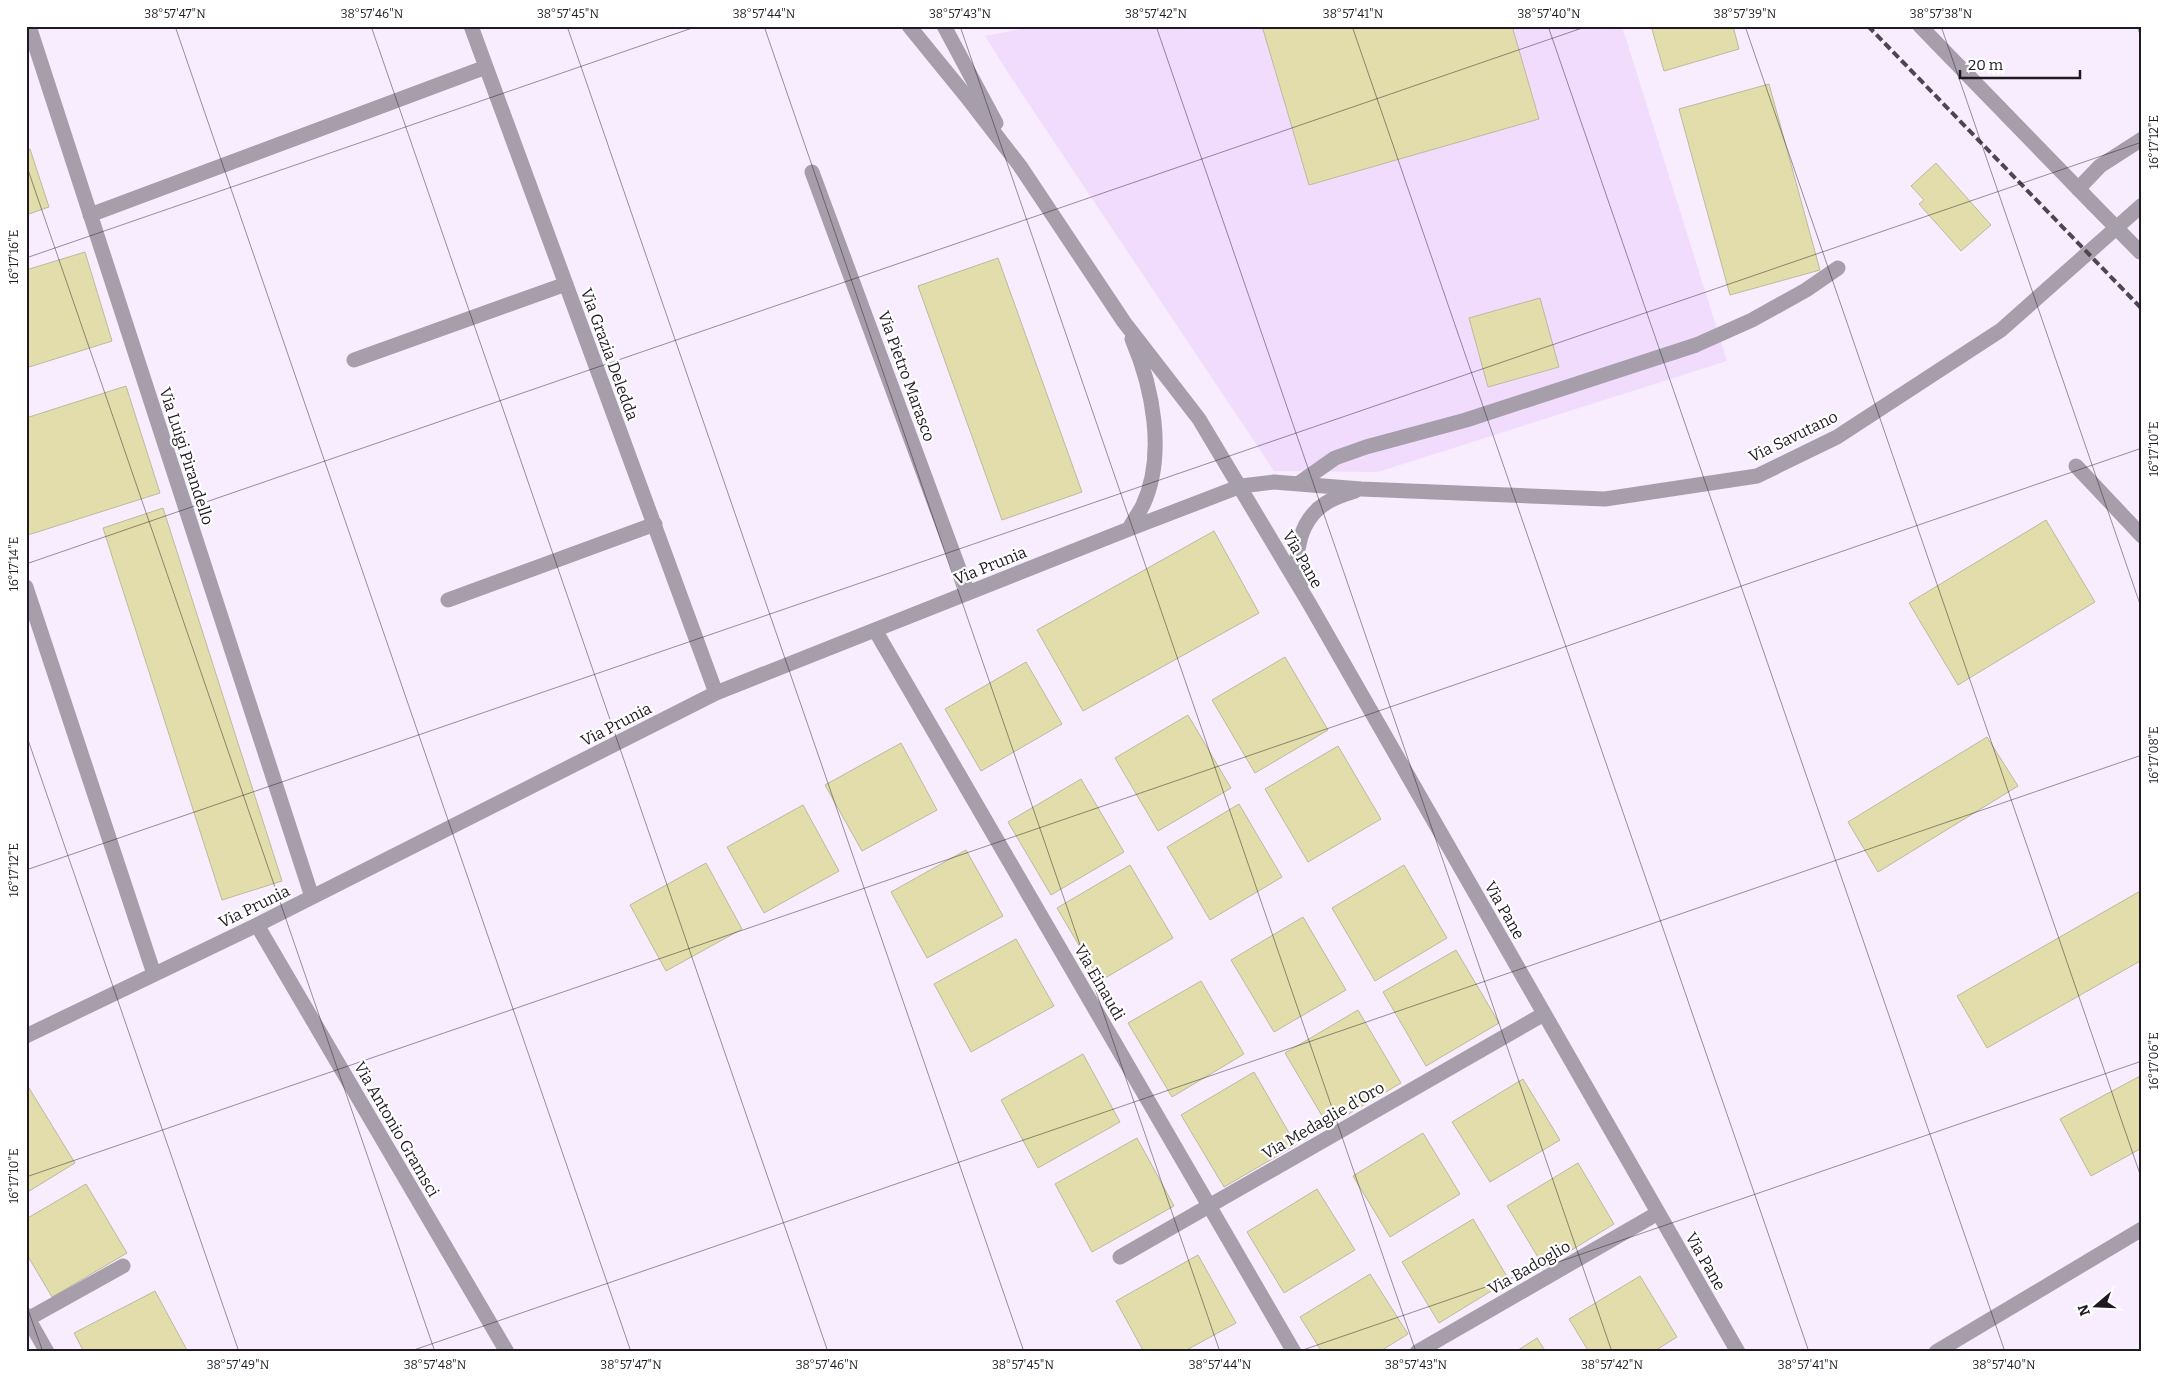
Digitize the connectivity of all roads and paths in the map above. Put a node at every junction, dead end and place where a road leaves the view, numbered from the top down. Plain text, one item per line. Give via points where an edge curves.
1 (28, 26) edge
2 (471, 26) edge
3 (909, 26) edge
4 (944, 26) edge
5 (1920, 26) edge
6 (486, 67) junction
7 (2142, 139) edge
8 (1020, 166) junction
9 (812, 172) dead end
10 (2078, 189) junction
11 (2142, 205) edge
12 (90, 215) junction
13 (2141, 253) edge
14 (1838, 268) dead end
15 (566, 284) junction
16 (1124, 322) junction
17 (354, 360) dead end
18 (2076, 466) dead end
19 (1298, 484) junction
20 (1241, 486) junction
21 (1361, 489) junction
22 (654, 524) junction
23 (1129, 529) junction
24 (2142, 536) edge
25 (26, 588) edge
26 (968, 593) junction
27 (448, 600) dead end
28 (1308, 604) junction
29 (875, 630) junction
30 (716, 693) junction
31 (312, 897) junction
32 (257, 925) junction
33 (154, 974) junction
34 (1544, 1014) junction
35 (26, 1036) edge
36 (1209, 1206) junction
37 (1658, 1213) junction
38 (2142, 1229) edge
39 (1120, 1257) dead end
40 (123, 1266) dead end
41 (27, 1318) edge
42 (47, 1352) edge
43 (507, 1352) edge
44 (1294, 1352) edge
45 (1417, 1352) edge
46 (1738, 1352) edge
47 (1936, 1352) edge

1 - 12 street, Via Luigi Pirandello
2 - 6 street, Via Grazia Deledda
3 - 8 street
4 - 8 street
5 - 10 street
6 - 12 street
6 - 15 street, Via Grazia Deledda
7 - 10 street via 2100,166
8 - 16 street
9 - 26 street, Via Pietro Marasco
10 - 13 street, bridge
11 - 21 street, Via Savutano via 2001,330 1837,437 1757,476 1605,499
12 - 31 street, Via Luigi Pirandello
14 - 19 street via 1752,320 1696,345 1466,420 1350,452 1335,458
15 - 17 street
15 - 22 street, Via Grazia Deledda
16 - 20 street, Via Pane via 1199,419
16 - 23 street via 1148,384 1154,413 1150,486
18 - 24 street
19 - 20 street, Via Prunia via 1274,482
19 - 21 street, Via Savutano
20 - 23 street, Via Prunia
20 - 28 street, Via Pane
21 - 28 street via 1324,504 1302,532 1297,565
22 - 27 street
22 - 30 street, Via Grazia Deledda
23 - 26 street, Via Prunia
25 - 33 street
26 - 29 street, Via Prunia
28 - 34 street, Via Pane
29 - 30 street, Via Prunia
29 - 36 street, Via Einaudi
30 - 31 street, Via Prunia
31 - 32 street, Via Prunia
32 - 33 street, Via Prunia
32 - 43 street, Via Antonio Gramsci
33 - 35 street, Via Prunia
34 - 36 street, Via Medaglie d'Oro
34 - 37 street, Via Pane
36 - 39 street, Via Medaglie d'Oro
36 - 44 street, Via Einaudi
37 - 45 street, Via Badoglio
37 - 46 street, Via Pane
38 - 47 street
40 - 41 street
41 - 42 street

